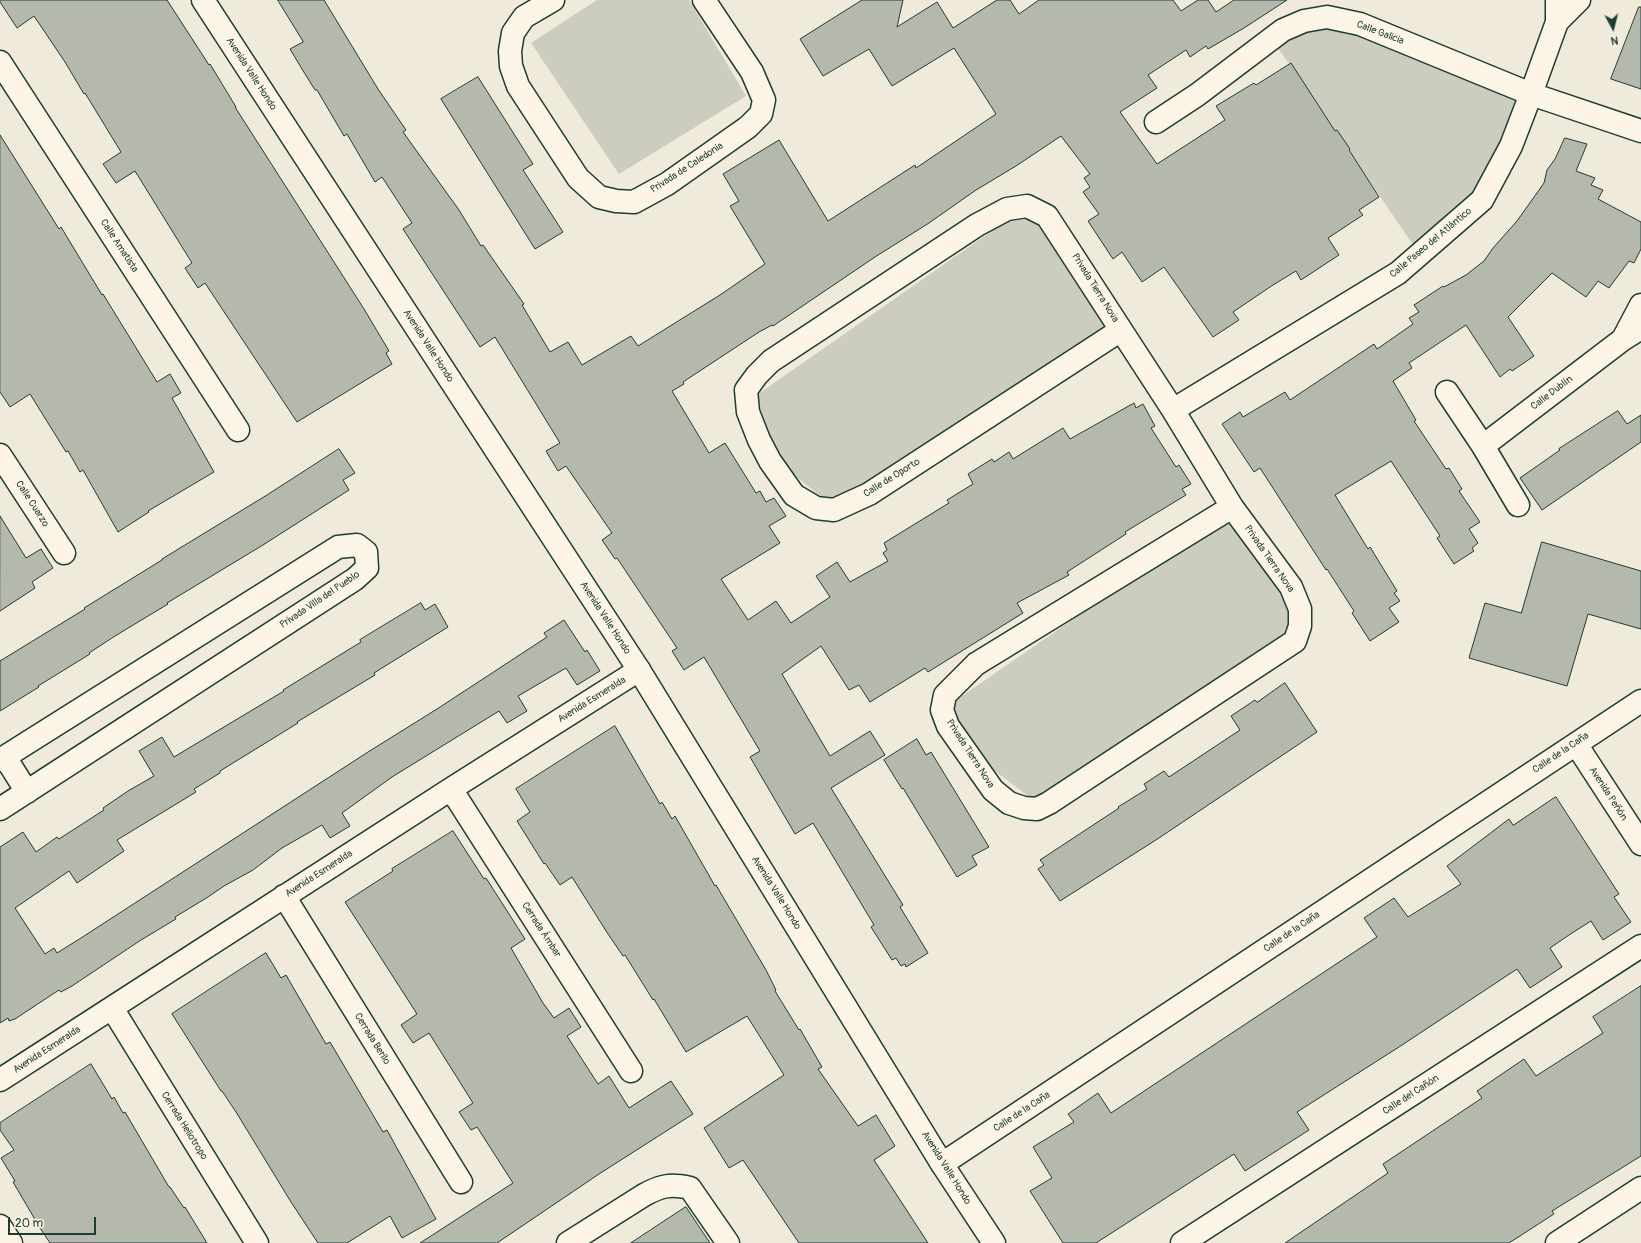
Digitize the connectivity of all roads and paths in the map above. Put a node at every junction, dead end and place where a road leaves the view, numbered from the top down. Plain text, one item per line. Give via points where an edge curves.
1 (203, 0) edge
2 (553, 0) edge
3 (704, 0) edge
4 (1558, 0) edge
5 (1579, 0) edge
6 (1557, 22) junction
7 (0, 62) edge
8 (1531, 94) junction
9 (1156, 122) dead end
10 (1641, 131) edge
11 (977, 225) joint
12 (1641, 305) edge
13 (1641, 328) edge
14 (1120, 330) junction
15 (1622, 340) junction
16 (1447, 392) dead end
17 (1173, 410) junction
18 (238, 430) dead end
19 (1483, 446) junction
20 (0, 455) edge
21 (1518, 505) dead end
22 (1232, 508) junction
23 (64, 553) dead end
24 (638, 670) junction
25 (1641, 701) edge
26 (1576, 744) junction
27 (2, 759) edge
28 (451, 789) junction
29 (27, 792) junction
30 (0, 809) edge
31 (1641, 844) edge
32 (284, 896) junction
33 (1641, 946) edge
34 (112, 1008) junction
35 (631, 1071) dead end
36 (0, 1080) edge
37 (942, 1164) junction
38 (461, 1182) dead end
39 (1641, 1188) edge
40 (0, 1226) edge
41 (11, 1243) edge
42 (257, 1243) edge
43 (568, 1243) edge
44 (728, 1243) edge
45 (994, 1243) edge
46 (1182, 1243) edge
47 (1557, 1243) edge

1 - 24 street, Avenida Valle Hondo
2 - 3 street, Privada de Caledonia via 524,17 513,33 511,66 518,86 578,178 599,197 634,202 667,184 748,127 761,114 764,100 752,72
4 - 6 street, Calle Paseo del Atlántico
5 - 6 street, Calle Paseo del Atlántico
6 - 8 street, Calle Paseo del Atlántico
7 - 18 street, Calle Amatista
8 - 9 street, Calle Galicia via 1360,24 1327,17 1304,21 1283,30 1197,95
8 - 10 street
8 - 17 street, Calle Paseo del Atlántico via 1510,146 1482,200 1398,273
11 - 14 street, Privada Tierra Nova via 1007,209 1027,206 1047,216
11 - 14 street, Calle de Oporto via 771,361 746,390 748,412 759,440 794,495 816,508 834,510 869,494
12 - 15 street, Calle Dublín
13 - 15 street, Calle Dublín
14 - 17 street, Privada Tierra Nova
15 - 19 street, Calle Dublín
16 - 19 street
17 - 22 street, Privada Tierra Nova
19 - 21 street
20 - 23 street, Calle Cuarzo
22 - 22 street, Privada Tierra Nova via 976,664 945,695 942,710 948,726 992,790 1009,803 1037,809 1295,641 1300,626 1300,609 1291,587
24 - 28 street, Avenida Esmeralda
24 - 37 street, Avenida Valle Hondo
25 - 26 street, Calle de la Caña
26 - 31 street, Avenida Peñón
26 - 37 street, Calle de la Caña
27 - 29 street
27 - 29 street, Privada Villa del Pueblo via 338,547 357,545 366,552 367,568 355,579
28 - 32 street, Avenida Esmeralda
28 - 35 street, Cerrada Ámbar
29 - 30 street, Privada Villa del Pueblo
32 - 34 street, Avenida Esmeralda
32 - 38 street, Cerrada Berilo
33 - 46 street, Calle del Cañón
34 - 36 street, Avenida Esmeralda
34 - 42 street, Cerrada Heliotropo
37 - 45 street, Avenida Valle Hondo
39 - 47 street
40 - 41 street
43 - 44 street via 656,1188 675,1185 690,1188

